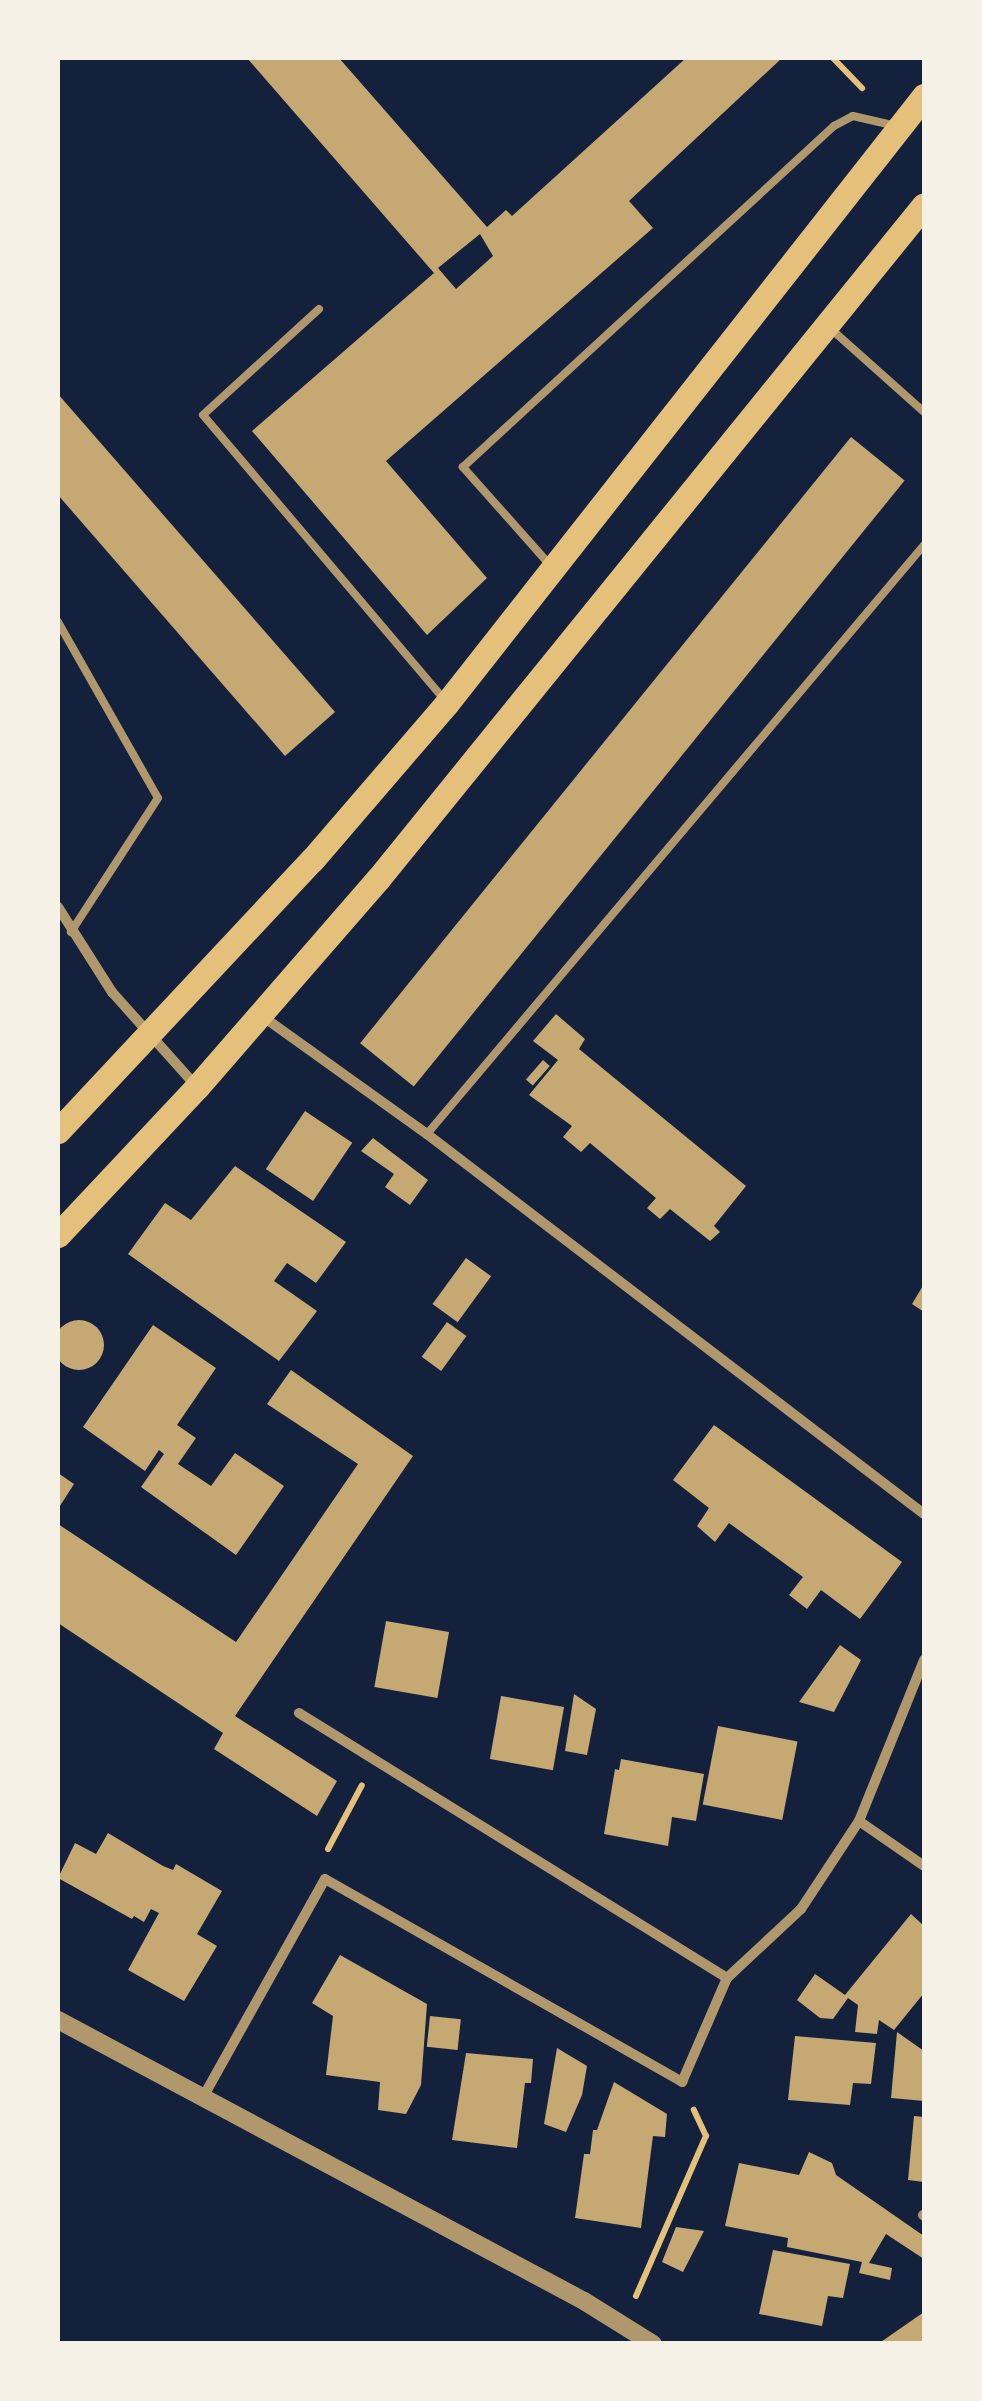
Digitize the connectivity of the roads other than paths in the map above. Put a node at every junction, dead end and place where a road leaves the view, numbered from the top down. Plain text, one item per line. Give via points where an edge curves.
1 (924, 96) edge
2 (902, 128) junction
3 (924, 205) edge
4 (319, 310) dead end
5 (829, 328) junction
6 (924, 412) edge
7 (924, 545) edge
8 (555, 570) junction
9 (58, 622) edge
10 (447, 703) junction
11 (58, 907) edge
12 (71, 932) junction
13 (260, 1015) junction
14 (148, 1036) junction
15 (197, 1087) junction
16 (58, 1131) edge
17 (427, 1134) junction
18 (58, 1235) edge
19 (924, 1514) edge
20 (924, 1660) edge
21 (299, 1714) dead end
22 (859, 1821) junction
23 (924, 1866) edge
24 (727, 1978) junction
25 (58, 2020) edge
26 (202, 2098) junction
27 (653, 2344) edge

1 - 2 main road
2 - 8 main road
2 - 8 lane via 852,116 834,126 463,467
3 - 5 main road
4 - 10 lane via 202,415
5 - 6 lane
5 - 13 main road
7 - 17 lane
8 - 10 main road
9 - 12 lane via 158,798
10 - 14 main road
11 - 12 street
12 - 14 street
13 - 15 main road
13 - 17 street
14 - 15 street
14 - 16 main road
15 - 18 main road
17 - 19 street
20 - 22 street
21 - 24 street
22 - 23 street
22 - 24 street via 800,1909
24 - 26 street via 682,2082 325,1879
25 - 26 street
26 - 27 street

